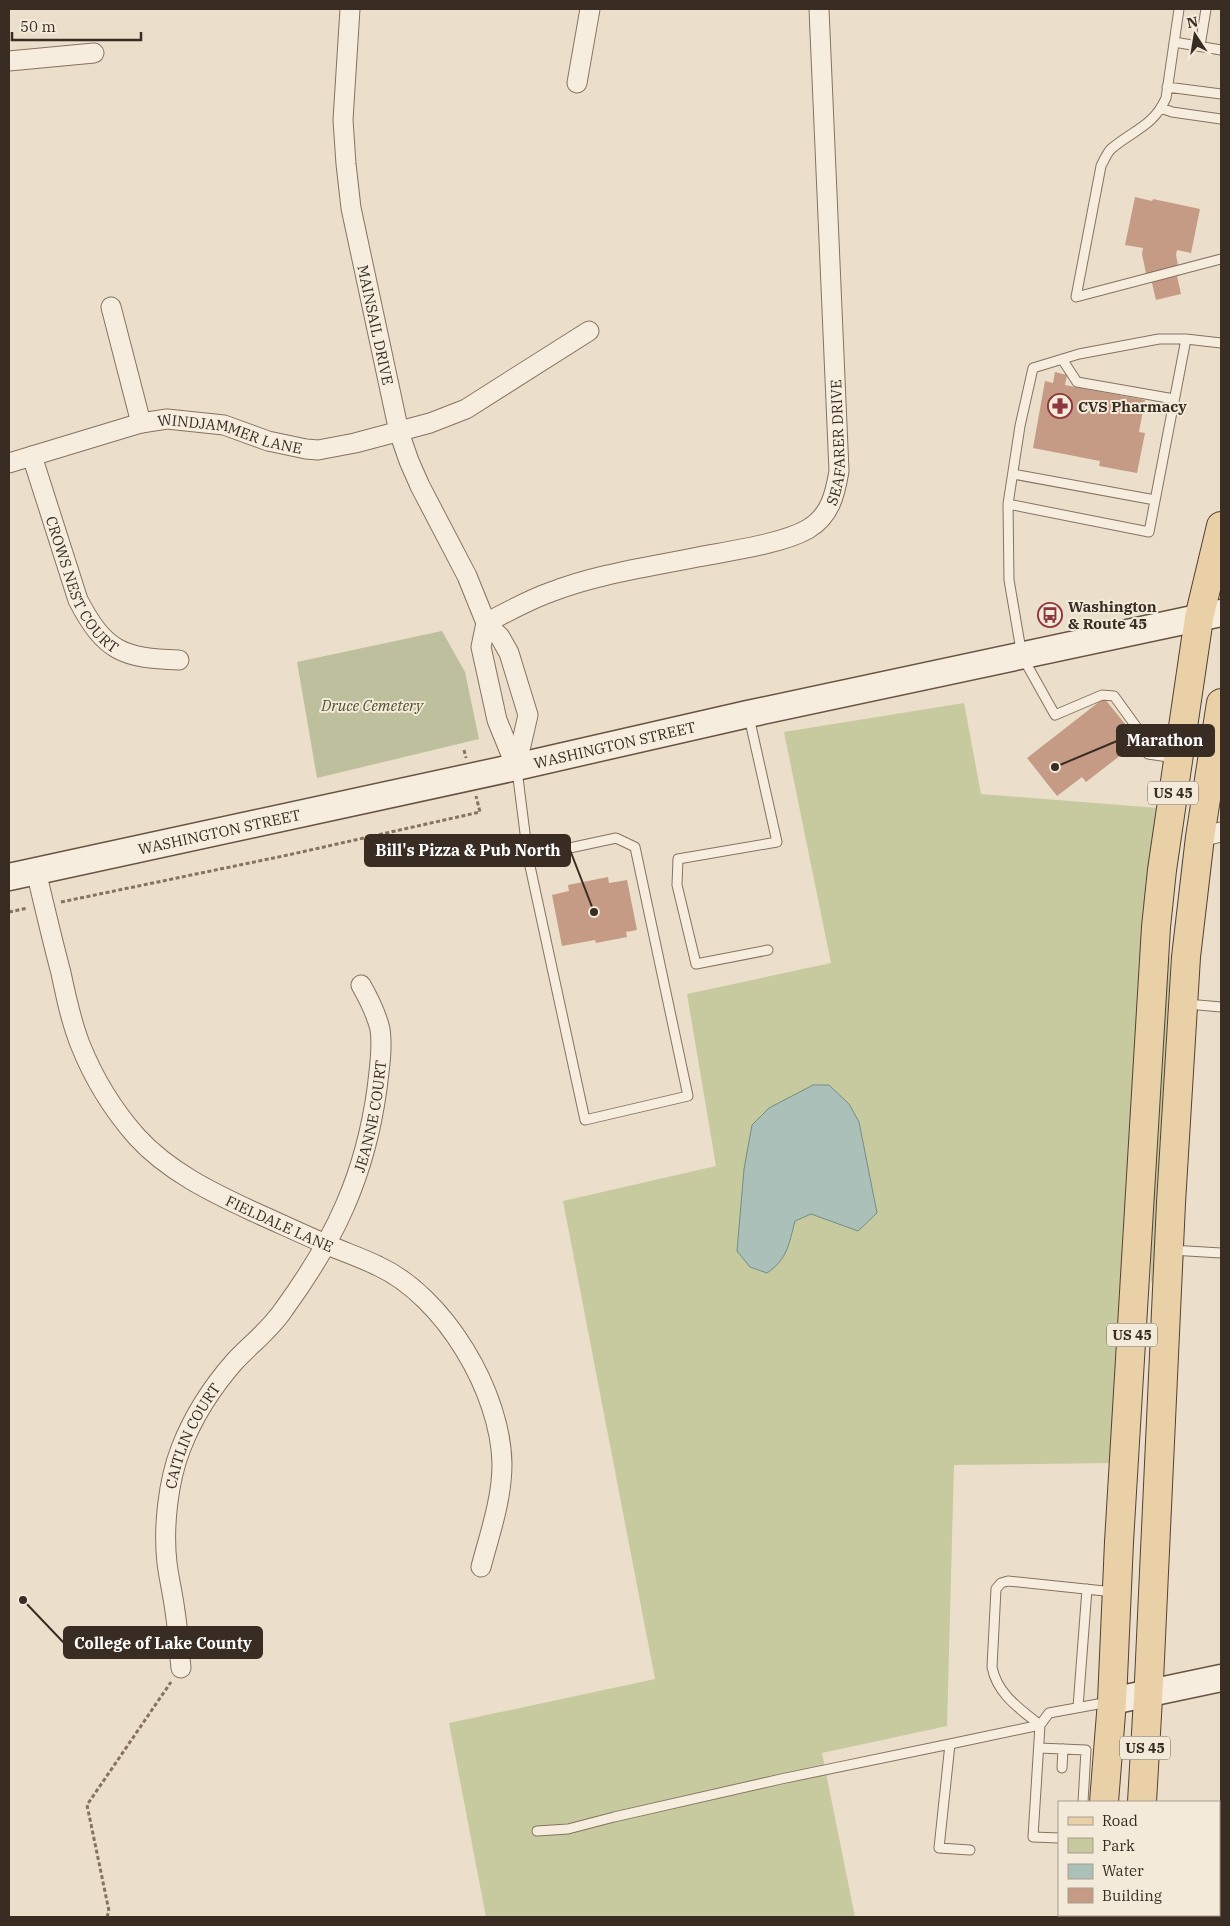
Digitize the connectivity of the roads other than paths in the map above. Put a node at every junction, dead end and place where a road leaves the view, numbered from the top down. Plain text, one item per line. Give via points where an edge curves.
1 (350, 9) edge
2 (590, 9) edge
3 (819, 9) edge
4 (1178, 9) edge
5 (1206, 9) edge
6 (1174, 42) junction
7 (1200, 46) junction
8 (1221, 50) edge
9 (94, 53) dead end
10 (9, 61) edge
11 (577, 83) dead end
12 (1167, 87) junction
13 (1221, 94) edge
14 (1161, 108) junction
15 (1221, 119) edge
16 (1221, 259) edge
17 (111, 307) dead end
18 (589, 331) dead end
19 (1186, 339) junction
20 (1221, 343) edge
21 (1062, 359) junction
22 (1174, 399) junction
23 (141, 423) junction
24 (399, 432) junction
25 (32, 456) junction
26 (9, 464) edge
27 (1013, 474) junction
28 (1155, 500) junction
29 (1008, 504) junction
30 (1221, 526) edge
31 (1210, 616) edge
32 (486, 623) junction
33 (1022, 656) junction
34 (179, 660) dead end
35 (1221, 703) edge
36 (748, 714) junction
37 (1218, 744) edge
38 (1178, 758) junction
39 (516, 767) junction
40 (1211, 834) edge
41 (528, 857) junction
42 (36, 870) junction
43 (9, 876) edge
44 (768, 950) dead end
45 (361, 985) dead end
46 (1184, 1004) junction
47 (1221, 1007) edge
48 (327, 1244) junction
49 (1168, 1250) junction
50 (1221, 1253) edge
51 (481, 1567) dead end
52 (1087, 1590) junction
53 (1117, 1592) junction
54 (181, 1668) road end
55 (1221, 1678) edge
56 (1148, 1694) junction
57 (1112, 1701) junction
58 (1078, 1707) junction
59 (1040, 1725) junction
60 (950, 1744) junction
61 (1039, 1748) junction
62 (1063, 1749) junction
63 (1062, 1768) dead end
64 (1083, 1801) edge
65 (1104, 1801) edge
66 (1142, 1801) edge
67 (537, 1831) dead end
68 (1058, 1838) edge
69 (970, 1850) dead end

1 - 24 street, MAINSAIL DRIVE via 343,120 351,208
2 - 11 street
3 - 32 street, SEAFARER DRIVE via 838,509 806,530 775,541 589,580 552,591
4 - 6 lane
5 - 7 lane
6 - 7 lane
6 - 12 lane
7 - 8 lane
9 - 10 street
12 - 13 lane
12 - 14 lane
14 - 15 lane
14 - 16 lane via 1135,134 1110,150 1101,166 1076,297
17 - 23 street
18 - 24 street, WINDJAMMER LANE via 466,409
19 - 20 lane
19 - 21 lane via 1159,339
19 - 22 lane
21 - 22 lane via 1077,382
21 - 27 lane via 1033,368
22 - 28 lane
23 - 24 street, WINDJAMMER LANE via 167,419 224,425 268,441 318,450
23 - 25 street, WINDJAMMER LANE
24 - 32 street, MAINSAIL DRIVE via 420,486 468,576
25 - 26 street, WINDJAMMER LANE
25 - 34 street, CROWS NEST COURT via 78,600 101,638 118,649 145,659
27 - 28 lane
27 - 29 lane
28 - 29 lane via 1148,532
29 - 33 lane via 1009,580
30 - 31 main road, US 45
31 - 33 main road, WASHINGTON STREET
31 - 38 main road, US 45
32 - 39 street via 481,648 497,720
32 - 39 street, MAINSAIL DRIVE via 500,637 509,653 528,715
33 - 36 main road, WASHINGTON STREET
33 - 38 lane via 1056,715 1102,695 1114,696 1143,736 1148,754
35 - 37 main road, US 45
36 - 39 main road, WASHINGTON STREET
36 - 44 lane via 778,842 678,859 677,885 696,964
37 - 40 main road, US 45
38 - 53 main road, US 45 via 1152,969
39 - 41 lane
39 - 42 main road, WASHINGTON STREET
40 - 46 main road, US 45 via 1187,949
41 - 41 lane via 585,1120 688,1096 636,847 616,838
42 - 43 main road, WASHINGTON STREET
42 - 48 street, FIELDALE LANE via 80,1044 106,1094 138,1138 163,1160 214,1193
45 - 48 street, JEANNE COURT via 376,1012 379,1025 380,1069 373,1118 360,1167
46 - 47 lane
46 - 49 main road, US 45
48 - 51 street, FIELDALE LANE via 380,1266 408,1284 430,1304 476,1368 488,1395 502,1463 498,1500
48 - 54 street, CAITLIN COURT via 283,1311 234,1362 213,1390 181,1449 166,1525 167,1561
49 - 50 lane
49 - 56 main road, US 45
52 - 53 lane
52 - 58 lane
52 - 59 lane via 1008,1581 996,1590 992,1667 997,1684
53 - 57 main road, US 45
55 - 56 main road
56 - 57 main road
56 - 66 main road, US 45
57 - 58 lane
57 - 65 main road, US 45
58 - 59 lane via 1049,1713
59 - 60 lane
59 - 61 lane
60 - 67 lane via 781,1779 568,1830
60 - 69 lane via 939,1848
61 - 62 lane
61 - 68 lane via 1033,1837
62 - 63 lane
62 - 64 lane via 1086,1750

